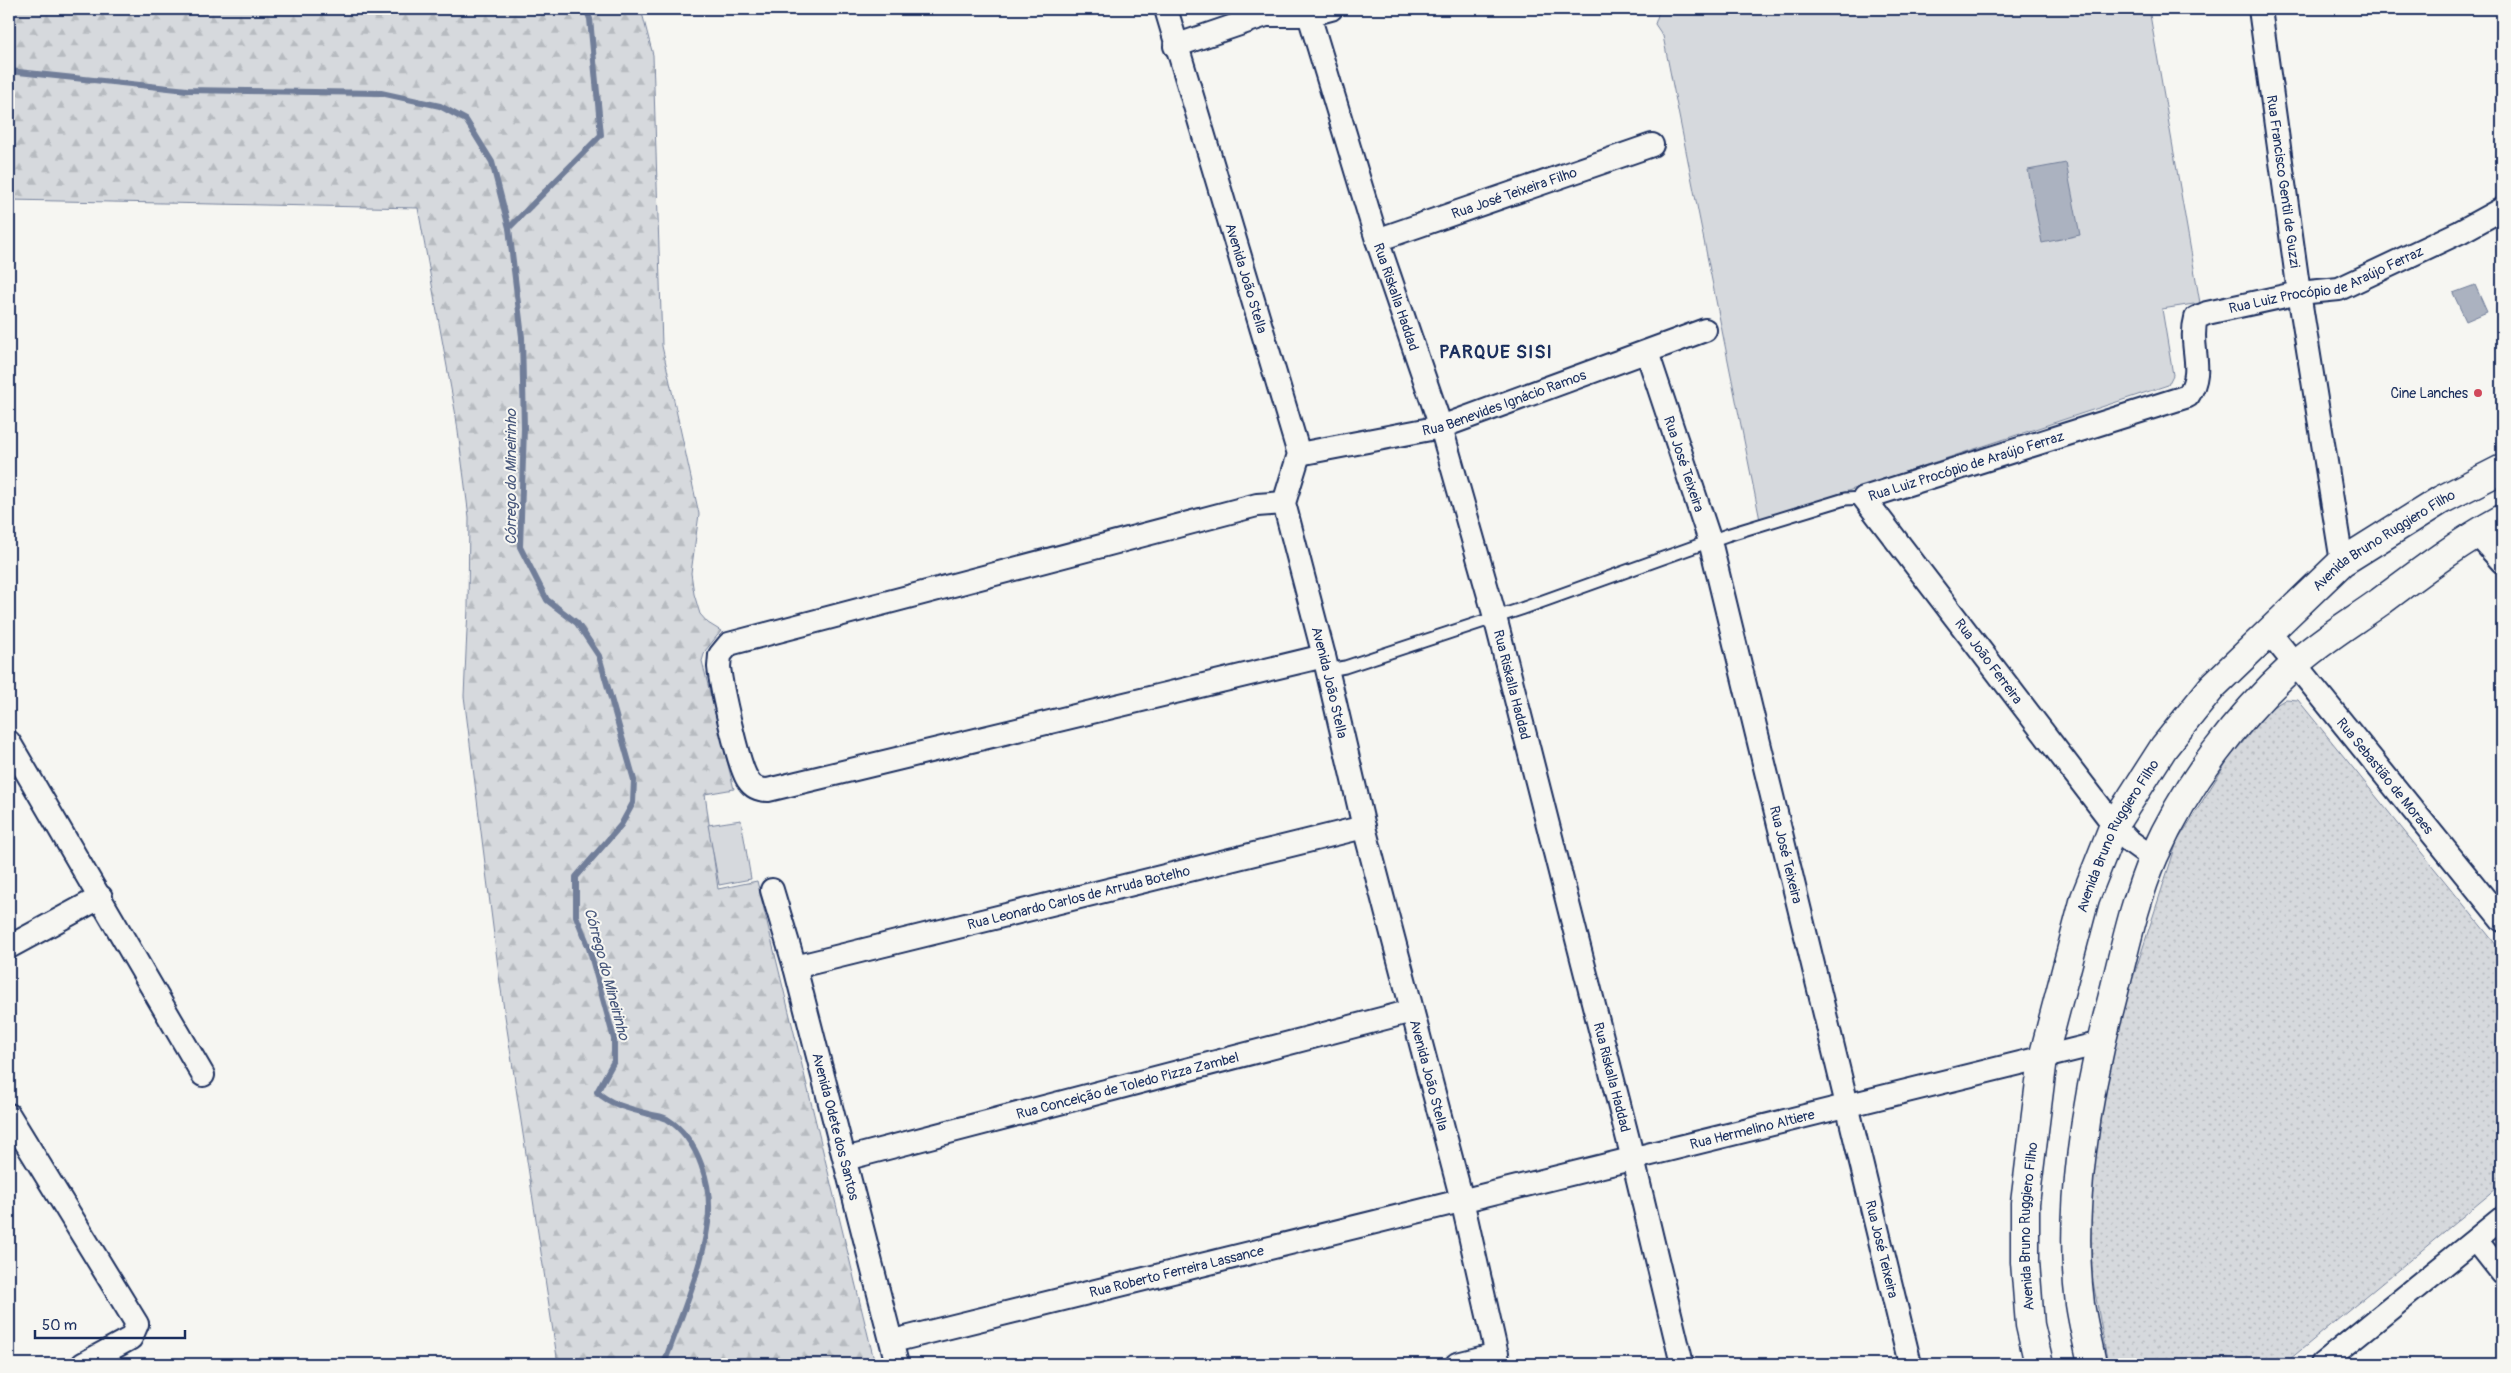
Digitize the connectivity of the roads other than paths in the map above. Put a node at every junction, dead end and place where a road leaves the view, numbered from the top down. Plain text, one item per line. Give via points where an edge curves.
1 (1166, 9) edge
2 (1331, 9) edge
3 (2260, 9) edge
4 (1265, 12) edge
5 (1309, 15) junction
6 (1175, 46) junction
7 (1652, 145) dead end
8 (2502, 209) edge
9 (1377, 240) junction
10 (2299, 293) junction
11 (1704, 330) dead end
12 (1647, 352) junction
13 (1441, 427) junction
14 (1299, 454) junction
15 (2502, 469) edge
16 (1864, 498) junction
17 (1284, 503) junction
18 (2502, 519) edge
19 (2476, 533) junction
20 (1710, 541) junction
21 (2342, 562) junction
22 (2502, 562) edge
23 (1495, 617) junction
24 (2269, 632) junction
25 (1326, 663) junction
26 (2295, 664) junction
27 (9, 742) edge
28 (2114, 825) junction
29 (1364, 827) junction
30 (2153, 858) junction
31 (772, 890) dead end
32 (101, 896) junction
33 (2502, 920) edge
34 (9, 947) edge
35 (795, 967) junction
36 (1412, 1011) junction
37 (2100, 1043) junction
38 (2043, 1058) junction
39 (203, 1075) dead end
40 (1848, 1105) junction
41 (9, 1115) edge
42 (845, 1159) junction
43 (1633, 1159) junction
44 (1462, 1200) junction
45 (2502, 1218) edge
46 (2476, 1240) junction
47 (2502, 1274) edge
48 (892, 1341) junction
49 (1498, 1359) edge
50 (83, 1364) edge
51 (897, 1364) edge
52 (1457, 1364) edge
53 (1682, 1364) edge
54 (1910, 1364) edge
55 (2039, 1364) edge
56 (2092, 1364) edge
57 (2322, 1364) edge

1 - 6 street, Avenida João Stella
2 - 5 street
3 - 10 street, Rua Francisco Gentil de Guzzi
4 - 5 street
4 - 6 street
5 - 9 street, Rua Riskalla Haddad
6 - 14 street, Avenida João Stella
7 - 9 street, Rua José Teixeira Filho
8 - 10 street, Rua Luiz Procópio de Araújo Ferraz via 2357,283 2339,290
9 - 13 street, Rua Riskalla Haddad
10 - 16 street, Rua Luiz Procópio de Araújo Ferraz via 2196,318 2192,331 2197,364 2196,384 2188,396
10 - 21 street, Rua Francisco Gentil de Guzzi
11 - 12 street, Rua Benevides Ignácio Ramos
12 - 13 street, Rua Benevides Ignácio Ramos
12 - 20 street, Rua José Teixeira
13 - 14 street, Rua Benevides Ignácio Ramos
13 - 23 street, Rua Riskalla Haddad
14 - 17 street
15 - 21 main road, Avenida Bruno Ruggiero Filho via 2434,504
16 - 20 lane, Rua Luiz Procópio de Araújo Ferraz via 1845,499
16 - 28 street, Rua João Ferreira
17 - 25 street, Avenida João Stella
17 - 25 street via 1257,505 728,644 720,655 720,674 740,760 753,786 768,790
18 - 19 main road
19 - 22 street
19 - 26 main road
20 - 23 lane, Rua Luiz Procópio de Araújo Ferraz
20 - 40 street, Rua José Teixeira
21 - 24 main road, Avenida Bruno Ruggiero Filho
23 - 25 lane, Rua Luiz Procópio de Araújo Ferraz via 1345,667
23 - 43 street, Rua Riskalla Haddad
24 - 26 street, Rua Sebastião de Moraes
24 - 28 main road, Avenida Bruno Ruggiero Filho via 2213,686 2164,748
25 - 29 street, Avenida João Stella
26 - 30 main road via 2242,719 2201,772 2179,806
26 - 33 street, Rua Sebastião de Moraes
27 - 32 street
28 - 30 street, Rua João Ferreira
28 - 38 main road, Avenida Bruno Ruggiero Filho via 2085,898
29 - 35 street, Rua Leonardo Carlos de Arruda Botelho
29 - 36 street, Avenida João Stella
30 - 37 main road
31 - 35 street, Avenida Odete dos Santos
32 - 34 street
32 - 39 street
35 - 42 street, Avenida Odete dos Santos
36 - 42 street, Rua Conceição de Toledo Pizza Zambel
36 - 44 street, Avenida João Stella
37 - 38 street, Rua Hermelino Altiere
37 - 56 main road via 2086,1120 2077,1244 2080,1304
38 - 40 street, Rua Hermelino Altiere
38 - 55 main road, Avenida Bruno Ruggiero Filho via 2025,1203 2030,1325
40 - 43 street, Rua Hermelino Altiere
40 - 54 street, Rua José Teixeira
41 - 50 street via 137,1324 131,1338
42 - 48 street, Avenida Odete dos Santos
43 - 44 street, Rua Hermelino Altiere
43 - 53 street, Rua Riskalla Haddad
44 - 48 street, Rua Roberto Ferreira Lassance
44 - 49 street, Avenida João Stella
45 - 46 street
46 - 47 street
46 - 57 street
48 - 51 street, Avenida Odete dos Santos
49 - 52 street

